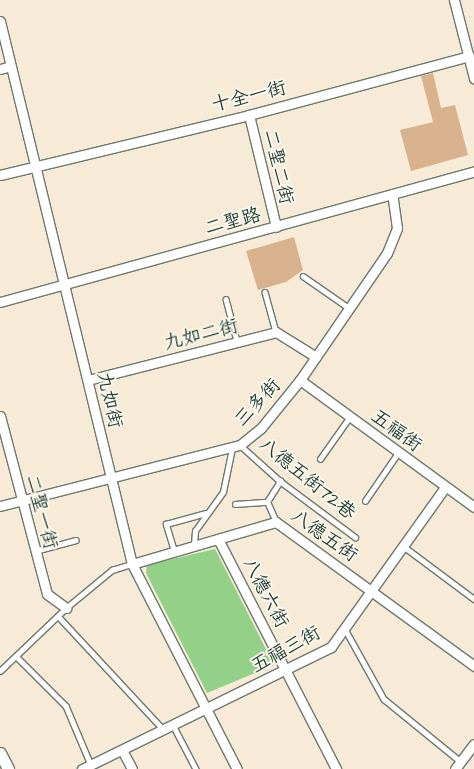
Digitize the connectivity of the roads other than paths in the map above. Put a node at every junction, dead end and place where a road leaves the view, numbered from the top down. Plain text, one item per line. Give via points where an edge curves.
1 (454, 0) edge
2 (0, 21) edge
3 (472, 54) edge
4 (12, 66) junction
5 (0, 69) edge
6 (474, 78) edge
7 (249, 114) junction
8 (37, 168) junction
9 (474, 171) edge
10 (0, 175) edge
11 (392, 194) junction
12 (276, 227) junction
13 (304, 276) dead end
14 (65, 284) junction
15 (265, 292) dead end
16 (226, 299) dead end
17 (0, 302) edge
18 (350, 309) junction
19 (276, 332) junction
20 (238, 343) junction
21 (316, 357) junction
22 (88, 380) junction
23 (300, 380) junction
24 (0, 416) edge
25 (349, 418) junction
26 (2, 436) edge
27 (236, 446) junction
28 (398, 453) junction
29 (320, 459) dead end
30 (111, 478) junction
31 (280, 481) junction
32 (445, 487) junction
33 (21, 501) junction
34 (365, 501) dead end
35 (267, 502) junction
36 (235, 504) dead end
37 (0, 506) edge
38 (474, 507) edge
39 (206, 513) junction
40 (276, 522) junction
41 (355, 537) dead end
42 (218, 539) junction
43 (76, 540) dead end
44 (401, 545) junction
45 (194, 546) junction
46 (35, 551) junction
47 (174, 552) junction
48 (132, 564) junction
49 (370, 588) junction
50 (474, 599) edge
51 (66, 608) junction
52 (58, 616) junction
53 (345, 629) junction
54 (16, 656) junction
55 (474, 666) edge
56 (287, 670) junction
57 (0, 671) edge
58 (205, 709) junction
59 (172, 725) junction
60 (163, 729) junction
61 (474, 744) edge
62 (122, 750) junction
63 (0, 753) edge
64 (458, 765) edge
65 (86, 767) edge
66 (8, 769) edge
67 (132, 769) edge
68 (196, 769) edge
69 (237, 769) edge
70 (336, 769) edge

1 - 3 street
2 - 4 street, 九如街
3 - 6 street
3 - 7 street, 十全一街
4 - 5 street
4 - 8 street, 九如街
7 - 8 street, 十全一街
7 - 12 street, 二聖二街
8 - 10 street, 十全一街
8 - 14 street, 九如街
9 - 11 street, 二聖路
11 - 12 street, 二聖路
11 - 18 street, 三多街 via 397,228 387,253
12 - 14 street, 二聖路
13 - 18 lane
14 - 17 street, 二聖路
14 - 22 street, 九如街
15 - 19 lane
16 - 20 lane
18 - 21 street, 三多街
19 - 20 street, 九如二街
19 - 21 street
20 - 22 street, 九如二街
21 - 23 street, 三多街
22 - 30 street, 九如街
23 - 25 street, 五福街
23 - 27 street, 三多街 via 261,428
24 - 26 street, 二聖一街
25 - 28 street, 五福街
25 - 29 lane
26 - 33 street, 二聖一街
27 - 30 street, 三多街
27 - 31 lane, 八德五街72巷
27 - 39 lane via 223,492
28 - 32 street, 五福街
28 - 34 lane
30 - 33 street, 三多街
30 - 48 street, 九如街
31 - 35 lane
31 - 41 lane, 八德五街72巷
32 - 38 street, 五福街
32 - 44 street, 五福三街
33 - 37 street, 三多街
33 - 46 street, 二聖一街
35 - 36 lane
35 - 40 lane
39 - 45 lane via 195,531
39 - 47 lane via 166,524
40 - 42 street, 八德五街
40 - 49 street, 八德五街
42 - 45 street, 八德五街
42 - 56 street, 八德六街
43 - 46 lane
44 - 49 street, 五福三街
44 - 50 lane
45 - 47 street, 八德五街
46 - 51 street, 二聖一街 via 47,594
47 - 48 street, 八德五街
48 - 51 lane via 112,570
48 - 58 street, 九如街
49 - 53 street, 五福三街
49 - 55 street, 八德五街
51 - 52 lane
52 - 54 lane
52 - 60 lane
53 - 56 street, 五福三街 via 331,647
53 - 64 lane via 384,699
54 - 57 lane
54 - 65 lane via 66,706
56 - 58 street, 五福三街
56 - 70 street, 八德六街
58 - 59 street, 五福三街
58 - 69 street, 九如街
59 - 60 street, 五福三街
59 - 68 lane
60 - 62 street, 五福三街
61 - 64 street
62 - 65 street, 五福三街
62 - 67 street
63 - 66 street

